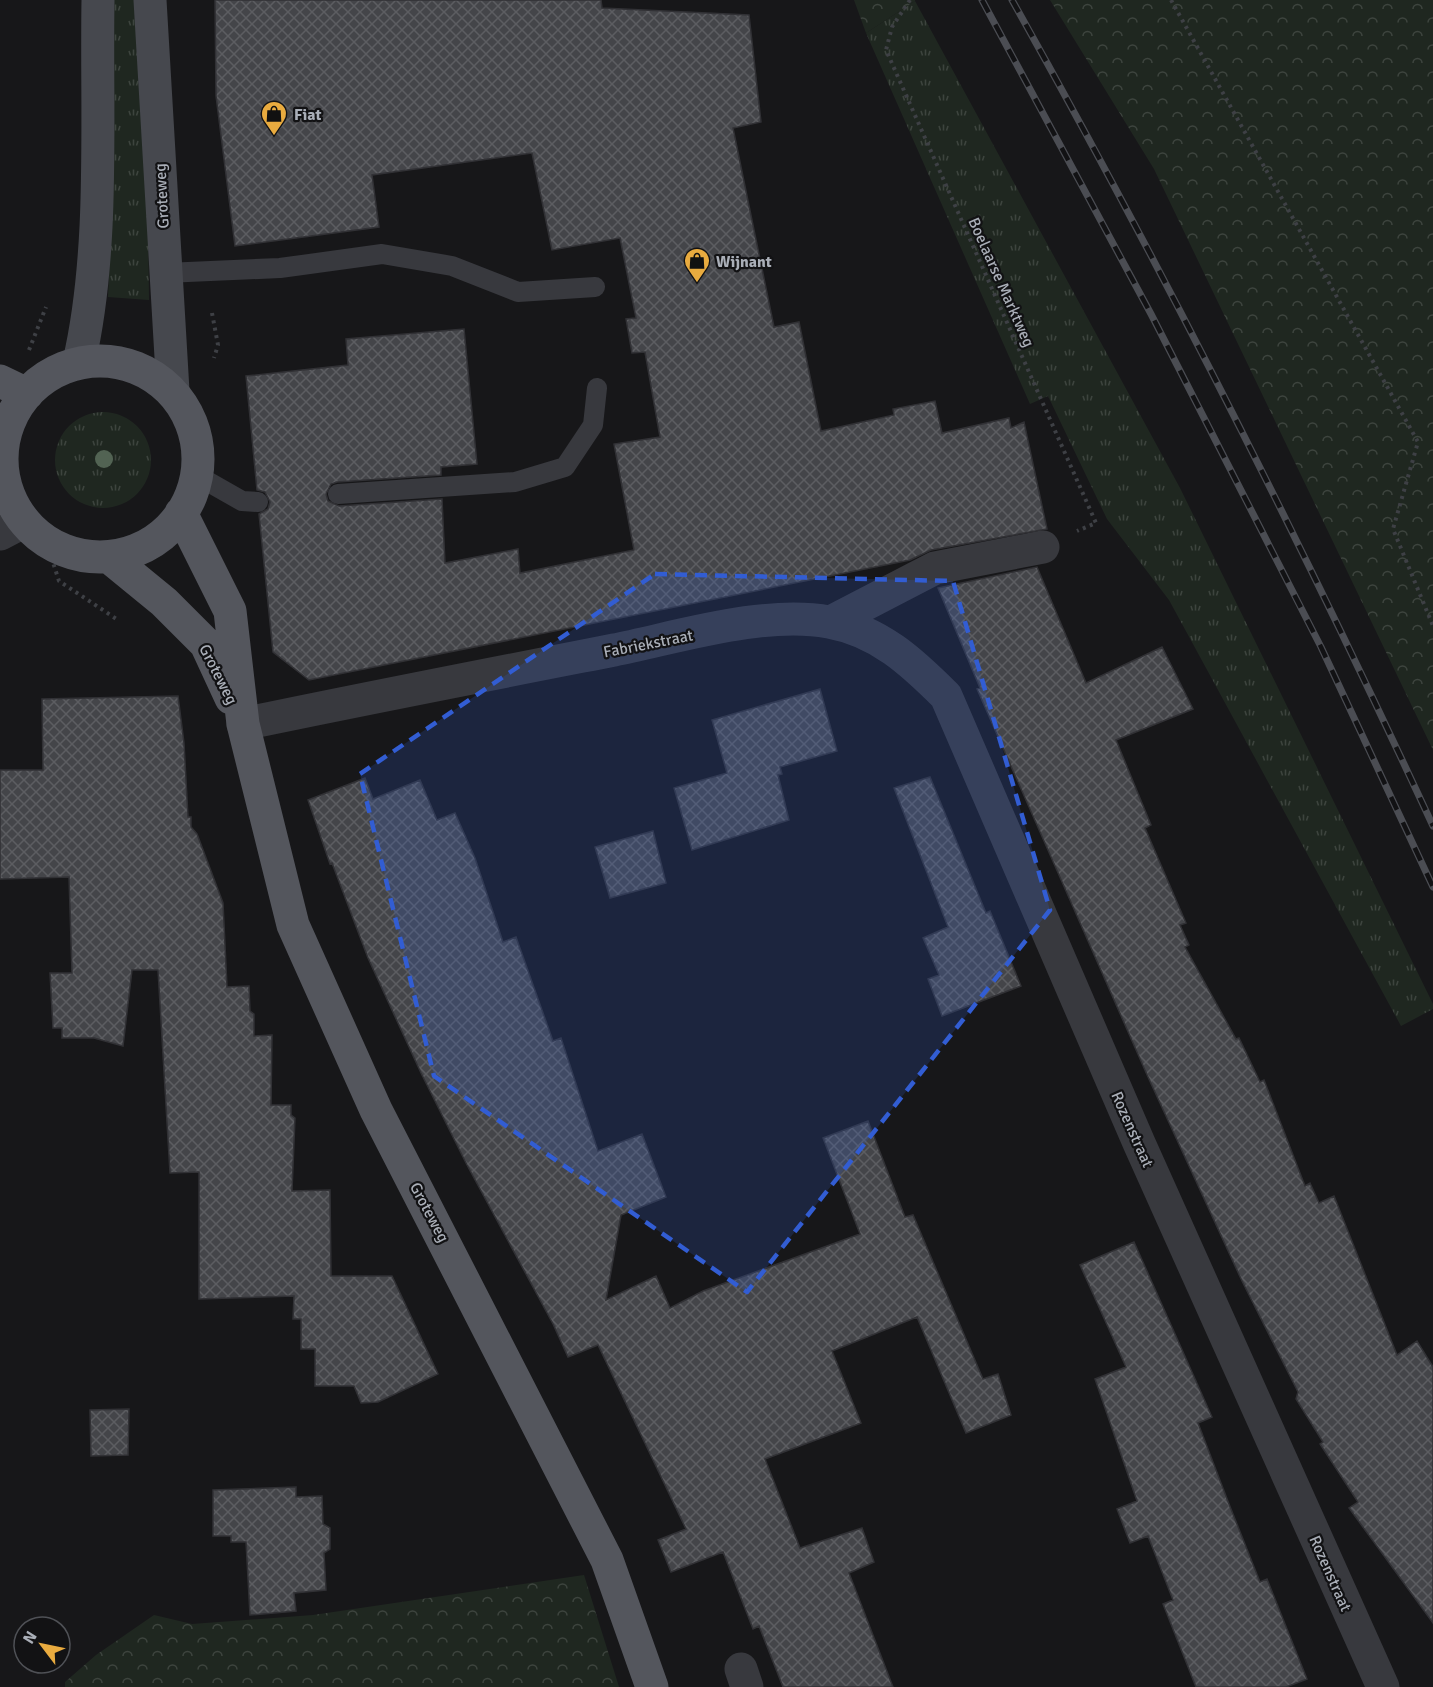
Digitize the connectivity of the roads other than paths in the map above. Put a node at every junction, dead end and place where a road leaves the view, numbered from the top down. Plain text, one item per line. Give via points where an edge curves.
1 (98, 0) edge
2 (150, 0) edge
3 (165, 273) junction
4 (595, 286) dead end
5 (79, 362) junction
6 (13, 387) edge
7 (597, 388) dead end
8 (173, 391) junction
9 (1, 451) edge
10 (198, 476) junction
11 (338, 494) dead end
12 (258, 502) dead end
13 (181, 513) junction
14 (12, 528) edge
15 (1043, 547) road end
16 (109, 557) junction
17 (831, 622) junction
18 (243, 724) junction
19 (652, 1687) edge
20 (1383, 1687) edge

1 - 5 main road via 95,246 90,312
2 - 3 main road, Groteweg
3 - 4 lane via 280,268 382,254 452,266 518,292
3 - 8 main road, Groteweg
5 - 6 main road, Groteweg
5 - 8 main road, Groteweg via 110,360 144,369
6 - 9 main road, Groteweg via 10,421
7 - 11 lane via 593,425 565,467 515,482
8 - 10 main road, Groteweg via 193,422 200,455
9 - 14 main road, Groteweg
10 - 12 lane via 242,501
10 - 13 main road, Groteweg
13 - 16 main road, Groteweg via 161,537 139,550
13 - 18 main road, Groteweg via 230,611
14 - 16 main road, Groteweg via 75,556
15 - 17 street via 935,568
16 - 18 main road, Groteweg via 164,602 206,644
17 - 18 street, Fabriekstraat via 776,619
17 - 20 street, Rozenstraat via 872,634 911,660 946,696 1139,1143
18 - 19 main road, Groteweg via 293,925 376,1110 607,1560

